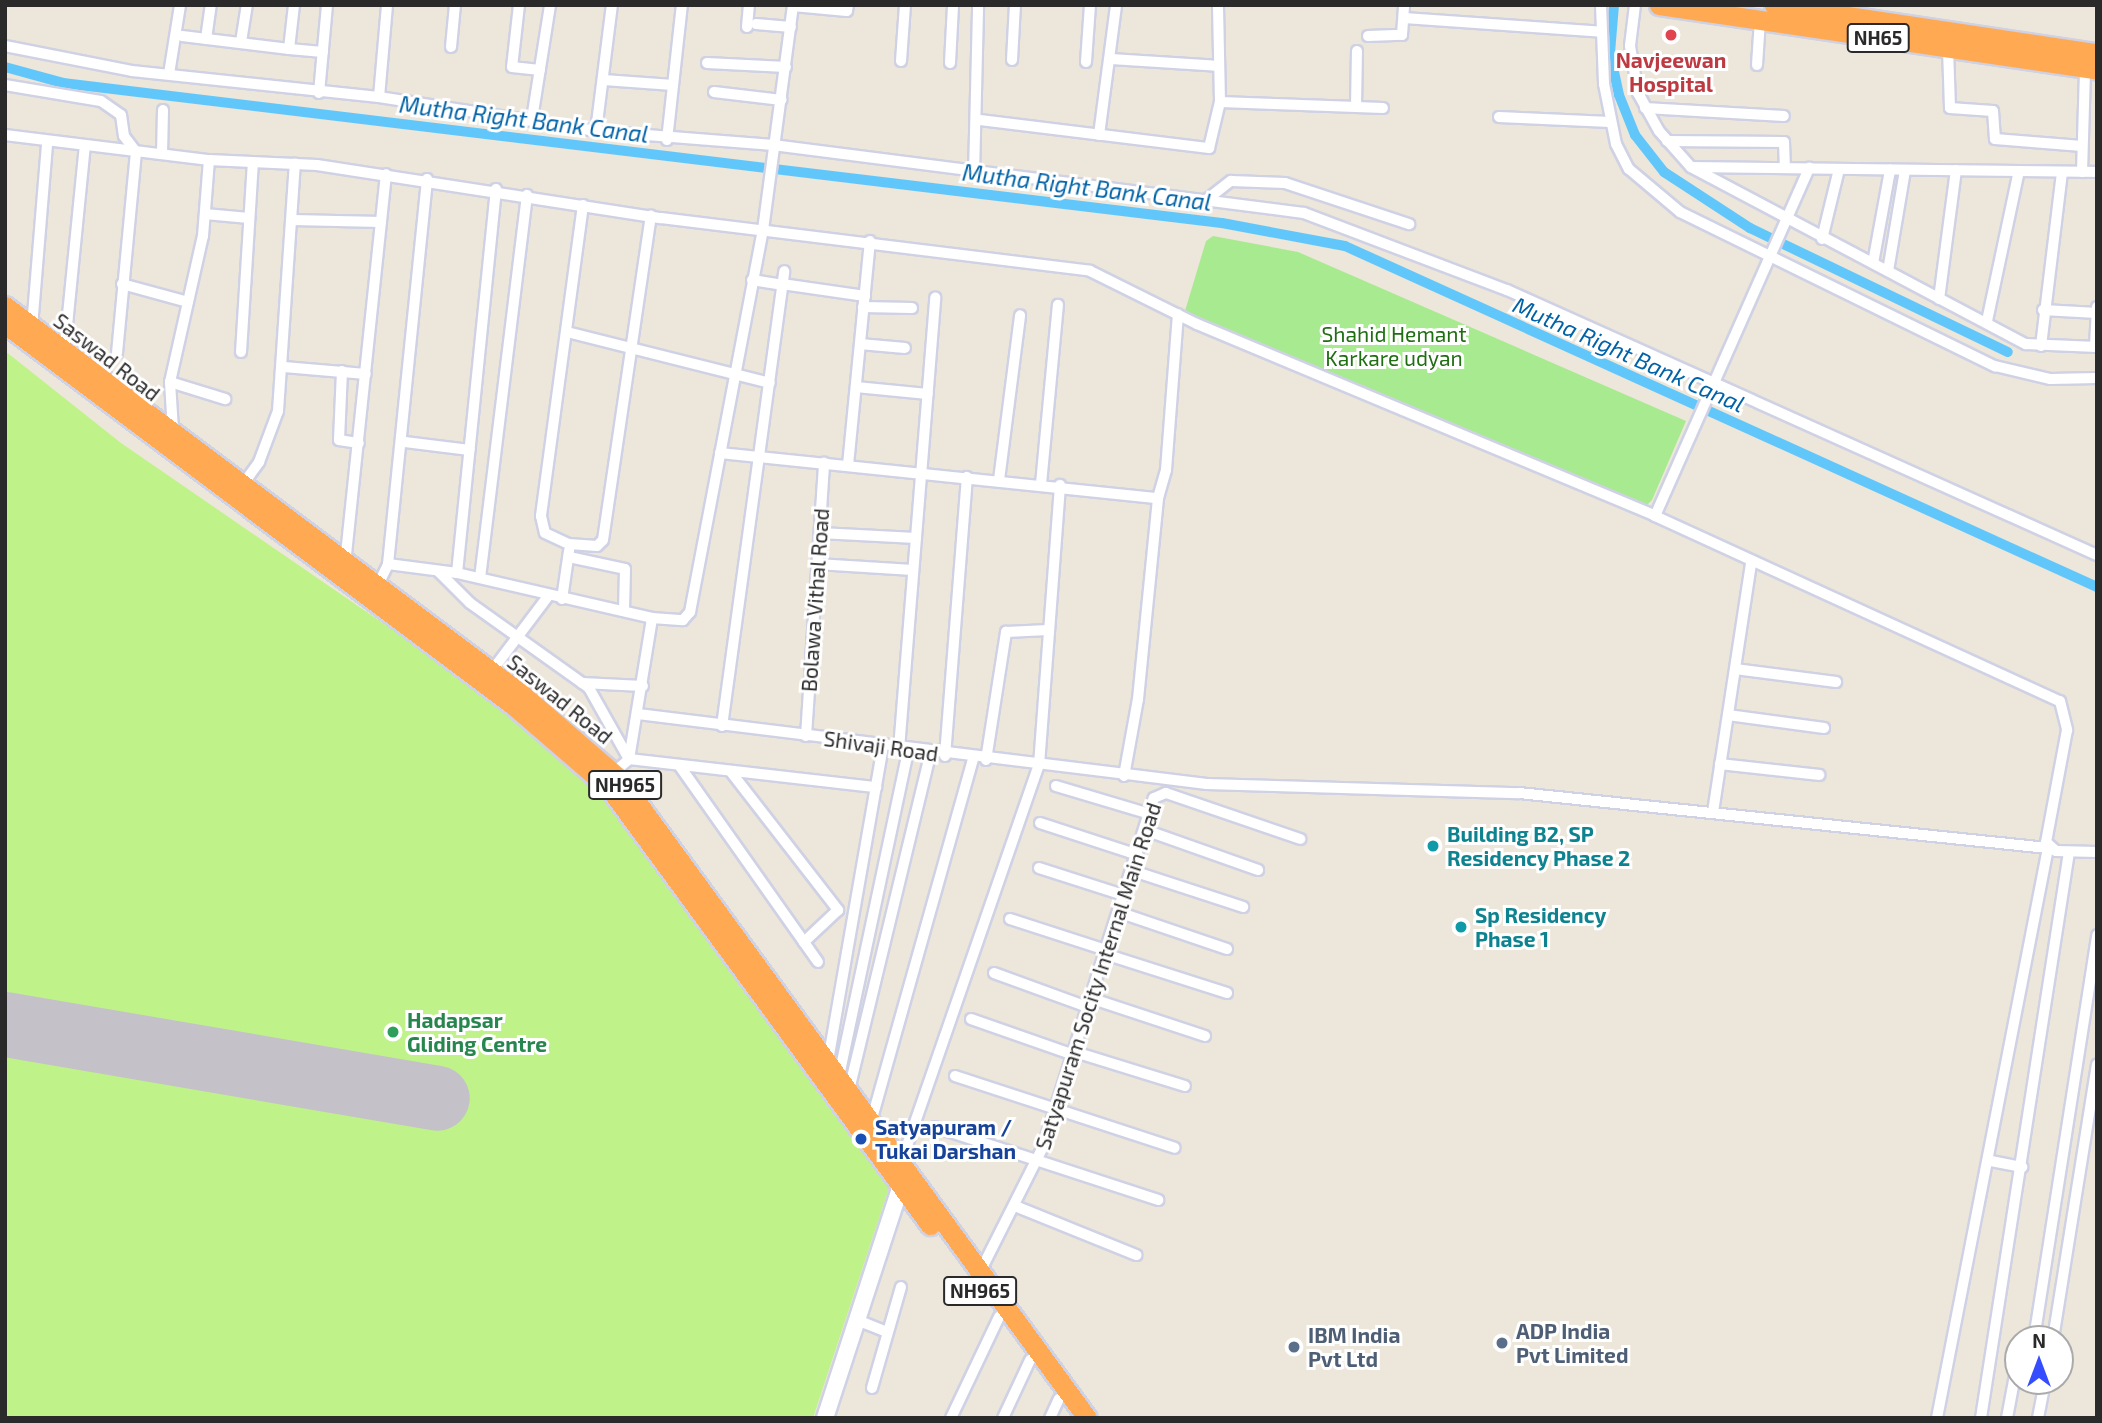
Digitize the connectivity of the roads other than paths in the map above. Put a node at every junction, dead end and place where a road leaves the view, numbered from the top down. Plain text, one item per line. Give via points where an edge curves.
1 (180, 5) edge
2 (211, 5) edge
3 (247, 5) edge
4 (294, 5) edge
5 (327, 5) edge
6 (387, 5) edge
7 (455, 5) edge
8 (519, 5) edge
9 (550, 5) edge
10 (612, 5) edge
11 (682, 5) edge
12 (749, 5) edge
13 (848, 5) edge
14 (905, 5) edge
15 (953, 5) edge
16 (978, 5) edge
17 (1015, 5) edge
18 (1090, 5) edge
19 (1116, 5) edge
20 (1217, 5) edge
21 (1404, 5) edge
22 (1601, 5) edge
23 (1635, 5) edge
24 (1659, 5) edge
25 (1774, 5) edge
26 (793, 6) edge
27 (1404, 18) junction
28 (1760, 20) junction
29 (791, 27) junction
30 (1602, 32) junction
31 (182, 36) dead end
32 (1368, 36) dead end
33 (206, 39) junction
34 (241, 42) junction
35 (5, 46) edge
36 (451, 47) dead end
37 (1948, 48) junction
38 (289, 50) junction
39 (1357, 51) dead end
40 (323, 52) junction
41 (1111, 59) junction
42 (1012, 60) dead end
43 (901, 61) dead end
44 (707, 62) dead end
45 (1086, 62) dead end
46 (950, 63) dead end
47 (2093, 64) edge
48 (1219, 65) junction
49 (1757, 65) dead end
50 (786, 67) junction
51 (540, 70) junction
52 (169, 74) junction
53 (604, 80) junction
54 (5, 85) edge
55 (673, 85) junction
56 (714, 92) dead end
57 (319, 93) junction
58 (379, 96) junction
59 (782, 100) junction
60 (1220, 102) junction
61 (1356, 107) junction
62 (1383, 107) dead end
63 (1645, 108) junction
64 (163, 110) dead end
65 (1784, 116) dead end
66 (1499, 117) dead end
67 (531, 119) junction
68 (980, 120) junction
69 (1610, 121) junction
70 (596, 131) junction
71 (5, 135) edge
72 (1099, 135) junction
73 (667, 140) junction
74 (1667, 141) junction
75 (47, 143) junction
76 (85, 145) junction
77 (2082, 146) junction
78 (773, 151) junction
79 (136, 152) junction
80 (162, 154) junction
81 (209, 160) junction
82 (253, 162) junction
83 (295, 164) junction
84 (1691, 167) junction
85 (1785, 168) junction
86 (1809, 168) junction
87 (1839, 169) junction
88 (1890, 170) junction
89 (1905, 170) junction
90 (1956, 170) junction
91 (2019, 171) junction
92 (2062, 172) junction
93 (2082, 172) junction
94 (2097, 172) edge
95 (386, 174) junction
96 (974, 174) junction
97 (426, 179) junction
98 (496, 189) junction
99 (527, 195) junction
100 (1205, 201) junction
101 (583, 205) junction
102 (205, 214) junction
103 (651, 216) junction
104 (249, 218) junction
105 (293, 220) junction
106 (381, 222) junction
107 (1409, 224) dead end
108 (1783, 225) junction
109 (762, 230) junction
110 (1822, 239) junction
111 (870, 241) junction
112 (1767, 253) junction
113 (1873, 263) junction
114 (784, 271) dead end
115 (1888, 271) junction
116 (752, 280) junction
117 (122, 284) junction
118 (782, 284) junction
119 (935, 297) dead end
120 (1939, 299) junction
121 (864, 301) junction
122 (188, 302) junction
123 (1058, 305) dead end
124 (5, 306) edge
125 (2097, 307) edge
126 (912, 308) dead end
127 (2043, 310) junction
128 (2096, 313) edge
129 (1178, 314) junction
130 (1020, 315) dead end
131 (1987, 321) junction
132 (5, 324) edge
133 (32, 327) junction
134 (567, 332) junction
135 (860, 344) junction
136 (632, 346) junction
137 (2040, 346) junction
138 (2096, 347) edge
139 (905, 348) dead end
140 (241, 352) dead end
141 (117, 353) dead end
142 (62, 358) junction
143 (284, 367) junction
144 (342, 371) junction
145 (732, 371) junction
146 (366, 373) junction
147 (2097, 378) edge
148 (170, 382) junction
149 (770, 383) junction
150 (1717, 386) junction
151 (856, 387) junction
152 (928, 394) junction
153 (225, 399) dead end
154 (175, 440) junction
155 (405, 442) junction
156 (359, 443) junction
157 (470, 450) junction
158 (720, 453) junction
159 (761, 457) junction
160 (824, 463) junction
161 (848, 465) junction
162 (922, 472) junction
163 (967, 477) junction
164 (999, 480) junction
165 (1041, 484) junction
166 (1060, 485) junction
167 (240, 488) junction
168 (1158, 498) junction
169 (1655, 516) junction
170 (820, 533) junction
171 (916, 538) junction
172 (569, 544) junction
173 (2097, 555) edge
174 (569, 557) junction
175 (1752, 563) junction
176 (345, 564) junction
177 (388, 564) junction
178 (817, 564) junction
179 (913, 570) junction
180 (438, 571) junction
181 (457, 573) junction
182 (480, 578) junction
183 (372, 593) junction
184 (549, 595) junction
185 (562, 598) junction
186 (624, 611) junction
187 (652, 618) junction
188 (1048, 630) junction
189 (516, 637) junction
190 (1735, 669) junction
191 (491, 672) junction
192 (1836, 682) dead end
193 (579, 683) junction
194 (643, 686) junction
195 (638, 714) junction
196 (1728, 715) junction
197 (722, 726) junction
198 (1824, 728) dead end
199 (806, 736) junction
200 (883, 747) junction
201 (903, 750) junction
202 (930, 754) junction
203 (945, 756) junction
204 (973, 758) junction
205 (629, 760) junction
206 (986, 760) junction
207 (1720, 764) junction
208 (679, 765) junction
209 (1039, 765) junction
210 (731, 772) junction
211 (1819, 775) dead end
212 (1124, 776) junction
213 (608, 778) junction
214 (1056, 786) dead end
215 (876, 787) junction
216 (1713, 812) junction
217 (1150, 814) junction
218 (1040, 823) dead end
219 (1145, 830) junction
220 (1300, 839) dead end
221 (2048, 848) junction
222 (2069, 852) junction
223 (2097, 852) edge
224 (1138, 855) junction
225 (1039, 868) dead end
226 (1258, 870) dead end
227 (1133, 872) junction
228 (1126, 896) junction
229 (1242, 907) dead end
230 (1121, 913) junction
231 (1010, 919) dead end
232 (2097, 935) edge
233 (804, 942) junction
234 (1227, 949) dead end
235 (1109, 953) junction
236 (818, 962) dead end
237 (994, 972) dead end
238 (1227, 993) dead end
239 (1092, 1003) junction
240 (971, 1019) dead end
241 (1205, 1036) dead end
242 (1075, 1054) junction
243 (2097, 1065) edge
244 (838, 1076) junction
245 (955, 1076) dead end
246 (1185, 1086) dead end
247 (1055, 1111) junction
248 (871, 1122) junction
249 (936, 1127) dead end
250 (1175, 1148) dead end
251 (1038, 1160) junction
252 (1991, 1161) junction
253 (901, 1163) junction
254 (2021, 1167) junction
255 (901, 1186) junction
256 (1158, 1200) dead end
257 (1015, 1206) junction
258 (1136, 1255) dead end
259 (980, 1272) junction
260 (901, 1287) dead end
261 (999, 1317) junction
262 (857, 1320) junction
263 (2036, 1325) edge
264 (2055, 1325) edge
265 (887, 1332) junction
266 (1030, 1360) junction
267 (872, 1388) dead end
268 (2011, 1395) edge
269 (2042, 1395) edge
270 (1059, 1399) junction
271 (829, 1417) edge
272 (951, 1418) edge
273 (1003, 1418) edge
274 (1050, 1418) edge
275 (1072, 1418) edge
276 (1087, 1418) edge
277 (1937, 1418) edge
278 (1981, 1418) edge
279 (2007, 1418) edge
280 (2038, 1418) edge

1 - 52 street
2 - 33 street
3 - 34 street
4 - 38 street
5 - 40 street
6 - 58 street
7 - 36 street
8 - 51 street via 512,67
9 - 51 street
10 - 53 street
11 - 55 street
12 - 29 street via 752,25
13 - 26 street via 847,11
14 - 43 street
15 - 46 street
16 - 68 street
17 - 42 street
18 - 45 street
19 - 41 street
20 - 48 street
21 - 27 street
22 - 30 street
23 - 63 street via 1632,68
24 - 28 highway, NH65
25 - 47 highway, NH65
26 - 29 street
27 - 30 street
27 - 32 street via 1402,35
28 - 37 highway, NH65
28 - 49 street
29 - 50 street
30 - 69 street
31 - 33 street
33 - 34 street
34 - 38 street
35 - 52 street
37 - 47 highway, NH65
37 - 77 street via 1950,107 1993,111 1995,139
38 - 40 street
39 - 61 street
40 - 57 street
41 - 48 street
41 - 72 street
44 - 50 street
47 - 77 street
48 - 60 street
50 - 59 street
51 - 67 street
52 - 57 street
53 - 55 street
53 - 70 street
54 - 79 street via 101,101 121,115 124,136
55 - 73 street
56 - 59 street
57 - 58 street
58 - 67 street
59 - 78 street
60 - 61 street
60 - 72 street via 1209,148
61 - 62 street
63 - 65 street
63 - 74 street
64 - 80 street
66 - 69 street
67 - 70 street
68 - 72 street
68 - 96 street
69 - 112 street via 1629,169 1695,223
70 - 73 street
71 - 75 street
73 - 78 street
74 - 84 street
74 - 85 street via 1784,142
75 - 76 street
75 - 133 street
76 - 79 street
76 - 142 street
77 - 93 street
78 - 96 street
78 - 109 street
79 - 80 street
79 - 117 street
80 - 81 street
81 - 82 street
81 - 102 street
82 - 83 street
82 - 104 street
83 - 95 street
83 - 105 street
84 - 85 street
84 - 108 street
85 - 86 street
86 - 87 street
86 - 108 street
87 - 88 street
87 - 110 street
88 - 89 street
88 - 113 street
89 - 90 street
89 - 115 street
90 - 91 street
90 - 120 street
91 - 92 street
91 - 131 street
92 - 93 street
92 - 127 street
93 - 94 street
95 - 97 street
95 - 106 street
96 - 100 street
97 - 98 street
97 - 155 street
98 - 99 street
98 - 157 street
99 - 101 street
99 - 182 street
100 - 107 street via 1231,181 1285,183
100 - 150 street via 1304,213 1507,290
101 - 103 street
101 - 134 street
102 - 104 street
102 - 122 street
103 - 109 street
103 - 136 street
104 - 140 street
105 - 106 street
105 - 143 street
106 - 146 street
108 - 110 street
108 - 112 street
109 - 111 street
109 - 116 street
110 - 113 street
111 - 121 street
111 - 129 street via 1074,266
112 - 147 street via 1994,366 2050,379
112 - 150 street
113 - 115 street
114 - 118 street
115 - 120 street
116 - 118 street
116 - 145 street
117 - 122 street
117 - 141 street
118 - 121 street
118 - 149 street
119 - 152 street
120 - 131 street
121 - 126 street
121 - 135 street
122 - 148 street
123 - 165 street
124 - 133 highway, Saswad Road / NH965
125 - 128 street
127 - 128 street
127 - 137 street
128 - 138 street
129 - 168 street via 1166,470
129 - 169 street
130 - 164 street
131 - 137 street
132 - 142 highway, Saswad Road / NH965
133 - 142 highway, Saswad Road / NH965
134 - 136 street
134 - 172 street via 541,516 545,533
135 - 139 street
135 - 151 street
136 - 145 street
136 - 172 street via 603,541 597,547
137 - 138 street
142 - 154 highway, Saswad Road / NH965
142 - 183 highway, Saswad Road / NH965
143 - 144 street
143 - 167 street via 269,441
144 - 146 street
144 - 156 street via 339,440
145 - 149 street
145 - 158 street
146 - 156 street
148 - 153 street
148 - 154 street
149 - 159 street
150 - 169 street
150 - 173 street
151 - 152 street
151 - 161 street
152 - 162 street
154 - 167 highway, Saswad Road / NH965
155 - 157 street
155 - 177 street
156 - 176 street
157 - 181 street
158 - 159 street
158 - 187 street via 690,612 683,620
159 - 160 street
159 - 197 street
160 - 161 street
160 - 170 street, Bolawa Vithal Road
161 - 162 street
162 - 163 street
162 - 171 street
163 - 164 street
163 - 203 street
164 - 165 street
165 - 166 street
166 - 168 street
166 - 188 street
167 - 176 highway, Saswad Road / NH965
168 - 212 street via 1138,699
169 - 175 street
170 - 171 street
170 - 178 street, Bolawa Vithal Road
171 - 179 street
172 - 174 street
174 - 185 street
174 - 186 street via 625,569
175 - 190 street
175 - 221 street via 2060,701 2067,723
176 - 183 highway, Saswad Road / NH965
177 - 180 street
177 - 183 street
178 - 179 street
178 - 199 street, Bolawa Vithal Road
179 - 201 street
180 - 181 street
180 - 189 street
181 - 182 street
182 - 184 street
183 - 191 highway, Saswad Road / NH965
183 - 213 highway, Saswad Road / NH965
184 - 185 street
184 - 189 street
185 - 186 street
186 - 187 street
187 - 194 street
188 - 206 street via 1006,632
188 - 209 street
189 - 191 street
189 - 193 street
190 - 192 street
190 - 196 street
191 - 213 highway, Saswad Road / NH965
193 - 194 street
193 - 205 street via 589,688
194 - 195 street
195 - 197 street, Shivaji Road
195 - 205 street
196 - 198 street
196 - 207 street
197 - 199 street, Shivaji Road
199 - 200 street, Shivaji Road
200 - 201 street, Shivaji Road
200 - 215 street
201 - 202 street, Shivaji Road
201 - 244 street
202 - 203 street, Shivaji Road
202 - 244 street
203 - 204 street, Shivaji Road
204 - 206 street, Shivaji Road
204 - 248 street
205 - 208 street
205 - 213 street
206 - 209 street, Shivaji Road
207 - 211 street
207 - 216 street
208 - 210 street
208 - 233 street
209 - 212 street, Shivaji Road
209 - 253 street
210 - 215 street
210 - 233 street via 838,910
212 - 216 street, Shivaji Road via 1519,793
213 - 244 highway, Saswad Road / NH965 via 694,872
213 - 255 highway, Saswad Road / NH965
214 - 217 street
215 - 244 street
216 - 221 street, Shivaji Road
217 - 219 street, Satyapuram Socity Internal Main Road
217 - 220 street, Satyapuram Socity Internal Main Road via 1159,792
218 - 224 street
219 - 224 street, Satyapuram Socity Internal Main Road
219 - 226 street
221 - 222 street, Shivaji Road
221 - 252 street
222 - 223 street, Shivaji Road
222 - 254 street
224 - 227 street, Satyapuram Socity Internal Main Road
225 - 228 street
227 - 228 street, Satyapuram Socity Internal Main Road
227 - 229 street
228 - 230 street, Satyapuram Socity Internal Main Road
230 - 234 street
230 - 235 street, Satyapuram Socity Internal Main Road
231 - 235 street
232 - 263 street
233 - 236 street
235 - 238 street
235 - 239 street, Satyapuram Socity Internal Main Road
237 - 239 street
239 - 241 street
239 - 242 street, Satyapuram Socity Internal Main Road
240 - 242 street
242 - 246 street
242 - 247 street, Satyapuram Socity Internal Main Road
243 - 264 street
244 - 248 highway, Saswad Road / NH965
245 - 247 street
247 - 250 street
247 - 251 street, Satyapuram Socity Internal Main Road
248 - 253 highway, Saswad Road / NH965
249 - 251 street
251 - 256 street
251 - 257 street, Satyapuram Socity Internal Main Road
252 - 254 street
252 - 277 street
253 - 259 highway, Saswad Road / NH965
254 - 278 street
255 - 261 highway, Saswad Road / NH965
255 - 262 street
257 - 258 street
257 - 259 street, Satyapuram Socity Internal Main Road
259 - 276 highway, Saswad Road / NH965
260 - 265 street
261 - 266 highway, Saswad Road / NH965
261 - 272 street
262 - 265 street
262 - 271 street
265 - 267 street
266 - 270 highway, Saswad Road / NH965
266 - 273 street
268 - 279 street
269 - 280 street
270 - 274 street
270 - 275 highway, Saswad Road / NH965

